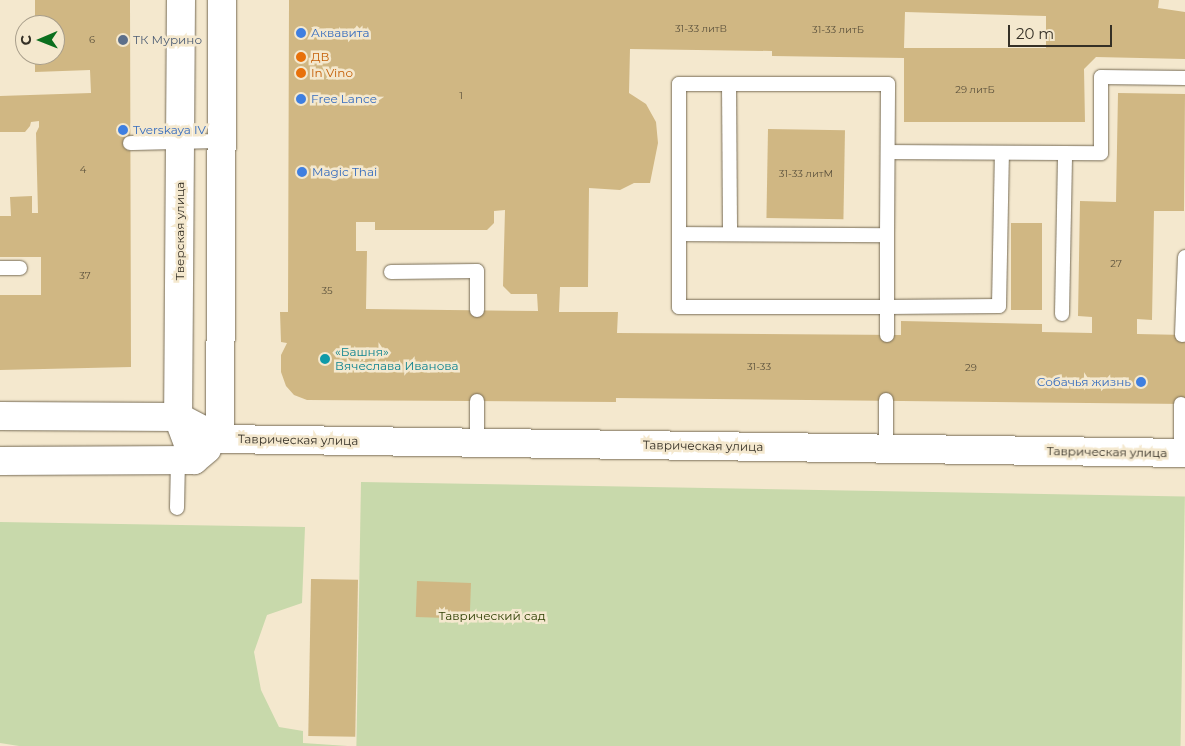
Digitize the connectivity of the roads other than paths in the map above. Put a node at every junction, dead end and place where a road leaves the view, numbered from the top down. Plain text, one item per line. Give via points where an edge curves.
1 (181, 0) edge
2 (222, 0) edge
3 (1185, 78) edge
4 (729, 84) junction
5 (221, 141) junction
6 (180, 142) junction
7 (130, 144) dead end
8 (888, 152) junction
9 (1002, 152) junction
10 (1065, 153) junction
11 (679, 234) junction
12 (730, 234) junction
13 (887, 235) junction
14 (1185, 257) edge
15 (0, 268) edge
16 (20, 268) dead end
17 (390, 272) dead end
18 (887, 306) junction
19 (477, 310) dead end
20 (1062, 314) dead end
21 (887, 335) dead end
22 (1182, 335) dead end
23 (886, 400) dead end
24 (477, 401) dead end
25 (1181, 404) dead end
26 (0, 416) edge
27 (178, 418) junction
28 (220, 439) junction
29 (477, 442) junction
30 (886, 449) junction
31 (1183, 453) edge
32 (186, 460) junction
33 (0, 461) edge
34 (177, 508) dead end

1 - 6 street, Тверская улица
2 - 5 street
3 - 10 lane via 1101,77 1101,153
4 - 8 lane via 888,84
4 - 11 lane via 679,84
4 - 12 lane
5 - 6 lane
5 - 28 street
6 - 7 lane
6 - 27 street, Тверская улица
8 - 9 lane
8 - 13 lane
9 - 10 lane
9 - 18 lane via 999,306
10 - 20 lane
11 - 12 lane
11 - 18 lane via 679,307
12 - 13 lane
13 - 18 lane
14 - 22 lane
15 - 16 lane
17 - 19 lane via 477,272
18 - 21 lane
23 - 30 lane
24 - 29 lane
25 - 31 lane
26 - 27 street, Таврическая улица
27 - 28 street, Таврическая улица
27 - 32 street, Тверская улица
28 - 29 street, Таврическая улица
28 - 32 street, Таврическая улица
29 - 30 street, Таврическая улица
30 - 31 street, Таврическая улица
32 - 33 street
32 - 34 lane

